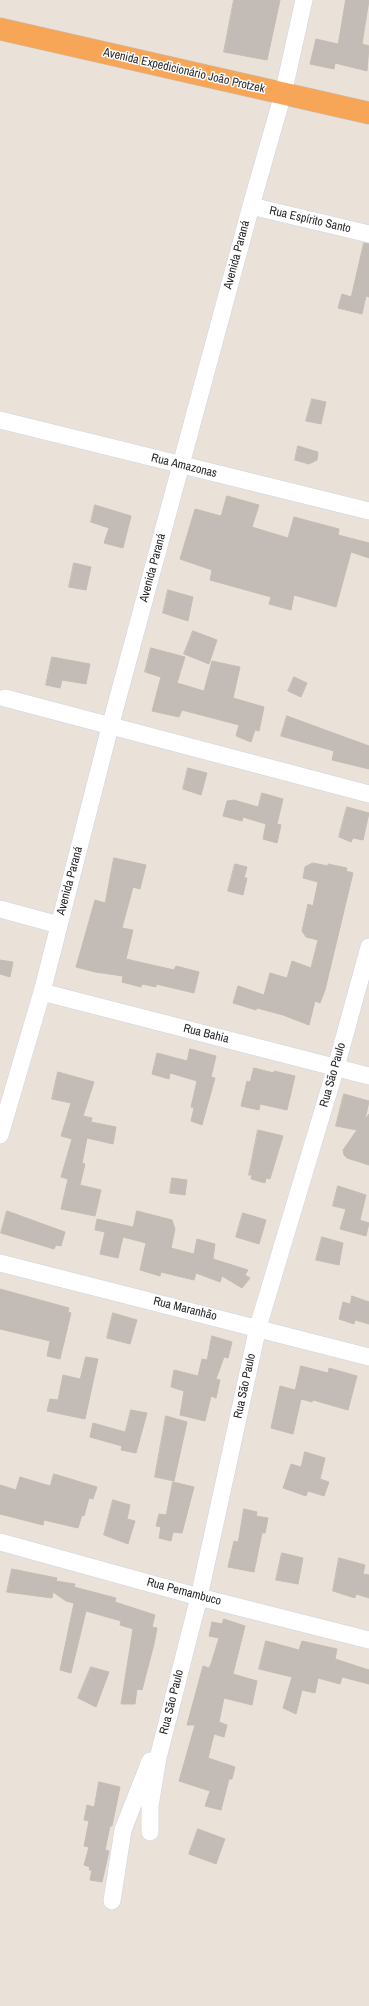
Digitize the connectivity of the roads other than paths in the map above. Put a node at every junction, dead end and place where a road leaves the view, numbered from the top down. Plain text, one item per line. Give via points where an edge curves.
1 (304, 0) edge
2 (0, 29) edge
3 (283, 94) junction
4 (369, 112) edge
5 (250, 206) junction
6 (369, 234) edge
7 (0, 420) edge
8 (181, 465) junction
9 (369, 511) edge
10 (5, 698) dead end
11 (110, 727) junction
12 (369, 794) edge
13 (0, 909) edge
14 (59, 925) junction
15 (369, 948) edge
16 (42, 992) junction
17 (336, 1068) junction
18 (369, 1076) edge
19 (0, 1135) edge
20 (0, 1263) edge
21 (258, 1328) junction
22 (369, 1357) edge
23 (0, 1542) edge
24 (199, 1597) junction
25 (369, 1640) edge
26 (169, 1713) junction
27 (150, 1832) dead end
28 (112, 1902) dead end

1 - 3 street, Avenida Paraná
2 - 3 highway, Avenida Expedicionário João Protzek
3 - 4 highway, Avenida Expedicionário João Protzek
3 - 5 street, Avenida Paraná
5 - 6 street, Rua Espírito Santo
5 - 8 street, Avenida Paraná
7 - 8 street, Rua Amazonas
8 - 9 street, Rua Amazonas
8 - 11 street, Avenida Paraná
10 - 11 street
11 - 12 street
11 - 14 street, Avenida Paraná
13 - 14 street
14 - 16 street, Avenida Paraná
15 - 17 street, Rua São Paulo
16 - 17 street, Rua Bahia
16 - 19 street, Avenida Paraná
17 - 18 street, Rua Bahia
17 - 21 street, Rua São Paulo
20 - 21 street, Rua Maranhão
21 - 22 street, Rua Maranhão
21 - 24 street, Rua São Paulo
23 - 24 street, Rua Pernambuco
24 - 25 street, Rua Pernambuco
24 - 26 street, Rua São Paulo
26 - 27 street, Rua São Paulo via 151,1799
26 - 28 street via 123,1830

